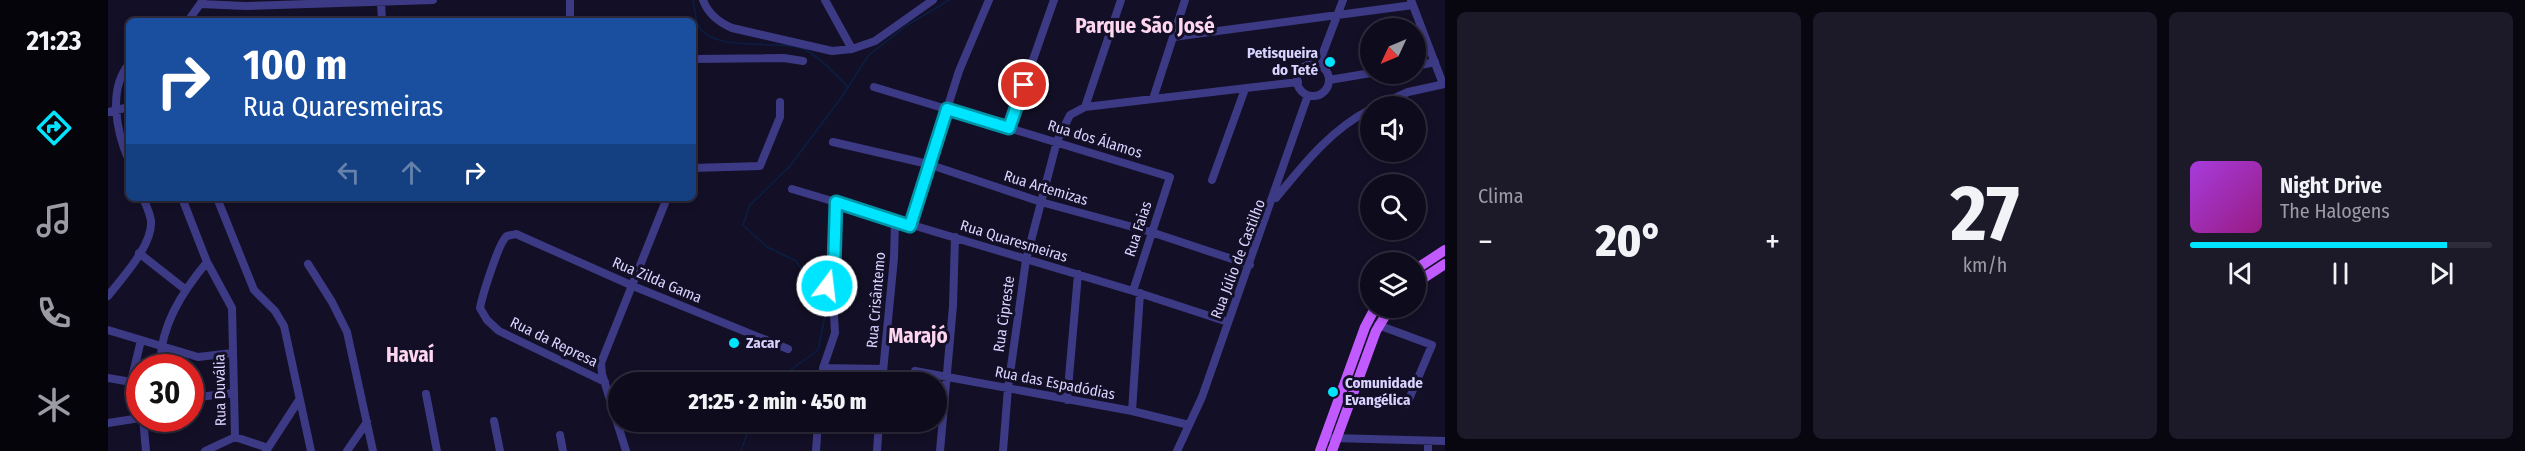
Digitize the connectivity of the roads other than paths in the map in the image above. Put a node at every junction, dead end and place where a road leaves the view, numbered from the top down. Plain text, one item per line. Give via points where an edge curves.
1 (429, 0) edge
2 (570, 0) edge
3 (703, 0) edge
4 (825, 0) edge
5 (933, 0) edge
6 (989, 0) edge
7 (1054, 0) edge
8 (1121, 0) edge
9 (1185, 0) edge
10 (1342, 0) edge
11 (202, 2) edge
12 (1412, 2) edge
13 (246, 3) edge
14 (381, 3) junction
15 (1338, 14) junction
16 (190, 18) edge
17 (382, 18) edge
18 (570, 18) edge
19 (1173, 37) junction
20 (852, 49) junction
21 (696, 59) edge
22 (804, 61) dead end
23 (1436, 62) junction
24 (1426, 64) edge
25 (1318, 66) junction
26 (126, 67) edge
27 (1360, 75) edge
28 (1329, 80) junction
29 (1298, 81) junction
30 (1444, 84) edge
31 (874, 87) dead end
32 (1245, 89) junction
33 (1308, 95) junction
34 (1399, 96) edge
35 (1153, 99) junction
36 (780, 102) dead end
37 (1085, 106) junction
38 (126, 107) edge
39 (947, 109) junction
40 (109, 113) edge
41 (1360, 117) edge
42 (1009, 128) junction
43 (1057, 141) junction
44 (833, 142) dead end
45 (126, 154) edge
46 (928, 164) junction
47 (696, 168) edge
48 (1170, 177) joint
49 (1212, 180) dead end
50 (792, 189) dead end
51 (144, 201) edge
52 (183, 201) edge
53 (218, 201) edge
54 (666, 201) edge
55 (836, 202) junction
56 (1041, 202) junction
57 (1271, 203) junction
58 (895, 221) junction
59 (910, 226) junction
60 (1151, 232) junction
61 (516, 234) joint
62 (955, 237) junction
63 (1445, 250) edge
64 (139, 253) junction
65 (1026, 260) junction
66 (207, 262) junction
67 (1426, 262) edge
68 (308, 264) dead end
69 (1445, 264) edge
70 (1250, 265) junction
71 (1078, 274) junction
72 (1426, 276) edge
73 (633, 286) junction
74 (186, 290) junction
75 (1137, 292) junction
76 (108, 296) edge
77 (1370, 318) edge
78 (1384, 318) edge
79 (1228, 322) junction
80 (1365, 327) junction
81 (1377, 328) junction
82 (108, 330) edge
83 (141, 340) junction
84 (162, 346) junction
85 (788, 349) dead end
86 (232, 353) junction
87 (138, 354) edge
88 (162, 354) edge
89 (823, 368) junction
90 (883, 369) junction
91 (915, 371) dead end
92 (823, 372) edge
93 (883, 372) edge
94 (923, 372) edge
95 (946, 372) edge
96 (947, 375) edge
97 (108, 378) edge
98 (126, 381) edge
99 (605, 382) junction
100 (1008, 388) junction
101 (233, 393) junction
102 (426, 394) dead end
103 (204, 396) edge
104 (1067, 399) junction
105 (299, 400) junction
106 (1407, 404) dead end
107 (1132, 411) junction
108 (126, 420) edge
109 (494, 421) dead end
110 (367, 422) junction
111 (108, 423) edge
112 (1189, 426) junction
113 (143, 432) edge
114 (818, 432) edge
115 (878, 432) edge
116 (942, 432) edge
117 (560, 435) dead end
118 (235, 436) junction
119 (1325, 436) junction
120 (1336, 440) junction
121 (1428, 441) junction
122 (1445, 441) edge
123 (266, 449) edge
124 (146, 451) edge
125 (205, 451) edge
126 (310, 451) edge
127 (346, 451) edge
128 (373, 451) edge
129 (437, 451) edge
130 (500, 451) edge
131 (564, 451) edge
132 (626, 451) edge
133 (816, 451) edge
134 (877, 451) edge
135 (940, 451) edge
136 (1003, 451) edge
137 (1177, 451) edge
138 (1320, 451) edge
139 (1332, 451) edge
140 (1428, 451) edge

1 - 14 street
2 - 18 street
3 - 20 street via 709,13 732,28 832,51
4 - 20 street
5 - 20 street via 875,41
6 - 39 street
7 - 42 street
8 - 37 street
9 - 19 street
10 - 15 street
11 - 13 street
11 - 16 street
12 - 15 street
12 - 23 street
13 - 14 street
14 - 17 street
15 - 19 street
15 - 25 street
19 - 35 street
21 - 22 street
23 - 24 street
23 - 30 street
25 - 28 street
25 - 29 street via 1304,68
26 - 40 street via 112,90
27 - 28 street
28 - 33 street via 1325,91
29 - 32 street
29 - 33 street
30 - 34 street
31 - 39 street, Rua dos Álamos
32 - 35 street
32 - 49 street
33 - 57 street
35 - 37 street
36 - 47 street via 780,117 760,166
37 - 43 street, Rua Cipreste via 1070,115
38 - 40 street
39 - 42 street, Rua dos Álamos
39 - 46 street
40 - 45 street
41 - 57 street, Rua Júlio de Castilho via 1317,150
42 - 43 street, Rua dos Álamos
43 - 48 street, Rua dos Álamos
43 - 56 street, Rua Cipreste
44 - 46 street, Rua Artemizas
46 - 56 street, Rua Artemizas
46 - 59 street
48 - 60 street, Rua Faias
50 - 55 street, Rua Quaresmeiras
51 - 64 street via 151,226
52 - 66 street
53 - 105 street via 255,290 284,326
54 - 73 street
55 - 58 street, Rua Quaresmeiras
55 - 89 street via 834,267 827,286 835,333
56 - 60 street, Rua Artemizas
56 - 65 street, Rua Cipreste
57 - 70 street, Rua Júlio de Castilho
58 - 59 street, Rua Quaresmeiras
58 - 90 street, Rua Crisântemo
59 - 62 street, Rua Quaresmeiras
60 - 70 street, Rua Artemizas
60 - 75 street, Rua Faias
61 - 73 street, Rua Zilda Gama
61 - 99 street, Rua da Represa via 506,236 501,243 484,289 480,308 487,320 499,331
62 - 65 street, Rua Quaresmeiras
62 - 95 street
63 - 67 main road
64 - 74 street
64 - 76 street
65 - 71 street, Rua Quaresmeiras
65 - 100 street, Rua Cipreste
66 - 74 street
66 - 86 street, Rua Duvália via 232,308
68 - 110 street via 347,332
69 - 72 main road
70 - 79 street, Rua Júlio de Castilho
71 - 75 street, Rua Quaresmeiras
71 - 104 street
73 - 85 street, Rua Zilda Gama
73 - 99 street via 601,363
74 - 84 street via 169,321
75 - 79 street, Rua Quaresmeiras
75 - 107 street, Rua Faias
77 - 80 main road
78 - 81 main road
79 - 112 street, Rua Júlio de Castilho
80 - 81 main road
80 - 119 main road
81 - 106 street via 1432,345
81 - 120 main road
82 - 83 street
83 - 84 street
83 - 87 street
84 - 86 street via 198,357
84 - 88 street
86 - 101 street, Rua Duvália
89 - 90 street
89 - 92 street
90 - 93 street, Rua Crisântemo
91 - 94 street, Rua das Espadódias
96 - 100 street, Rua das Espadódias
97 - 98 street
99 - 132 street
100 - 104 street, Rua das Espadódias
100 - 136 street, Rua Cipreste
101 - 103 street
101 - 118 street, Rua Duvália
102 - 129 street
104 - 107 street, Rua das Espadódias
105 - 123 street
105 - 126 street
107 - 112 street, Rua das Espadódias
108 - 111 street
109 - 130 street
110 - 127 street
110 - 128 street
112 - 137 street, Rua Júlio de Castilho
113 - 124 street
114 - 133 street
115 - 134 street
116 - 135 street
117 - 131 street
118 - 123 street, Rua Duvália
118 - 125 street
119 - 120 street
119 - 138 main road
120 - 121 street
120 - 139 main road
121 - 122 street
121 - 140 street

